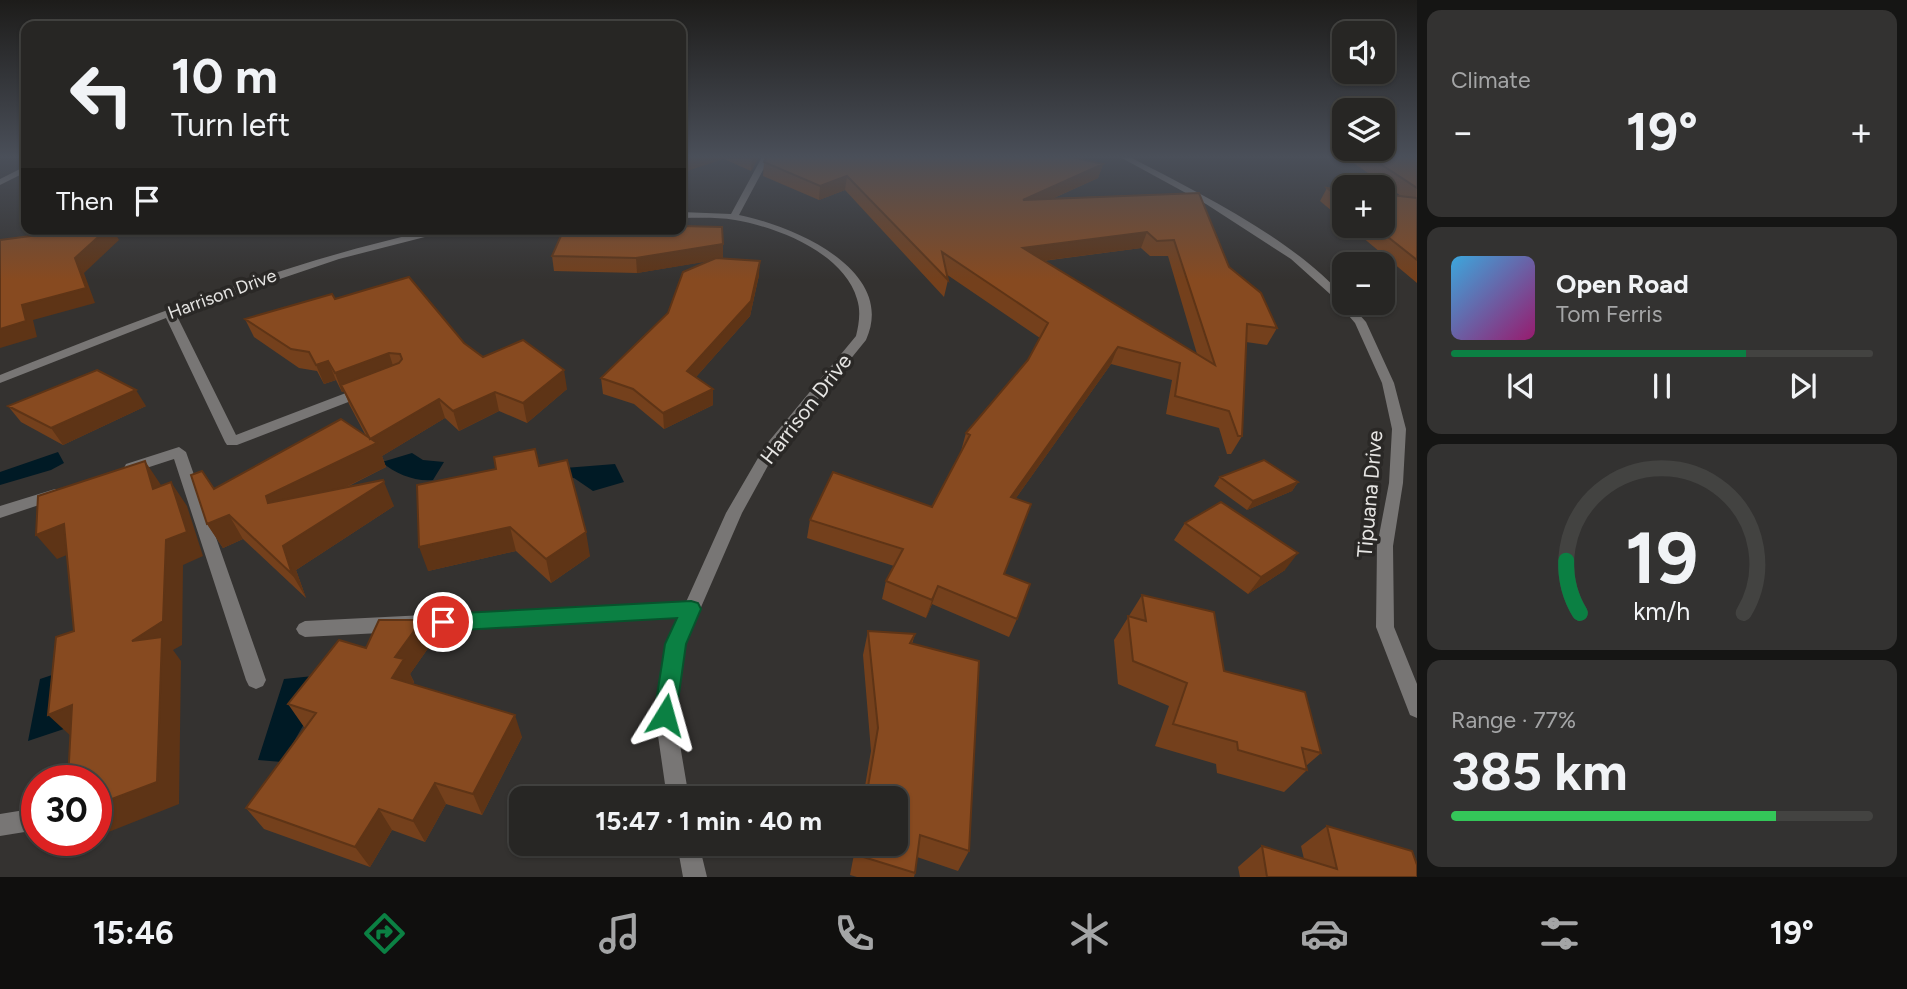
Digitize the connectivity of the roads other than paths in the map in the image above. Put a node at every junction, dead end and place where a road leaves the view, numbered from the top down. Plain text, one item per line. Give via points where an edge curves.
1 (744, 198) edge
2 (1201, 198) edge
3 (686, 215) edge
4 (734, 216) junction
5 (425, 235) edge
6 (169, 313) junction
7 (0, 379) edge
8 (374, 387) edge
9 (115, 474) edge
10 (76, 486) edge
11 (0, 512) edge
12 (691, 609) junction
13 (304, 629) dead end
14 (256, 680) dead end
15 (1417, 709) edge
16 (676, 786) edge
17 (21, 822) edge
18 (0, 825) edge
19 (691, 856) edge
20 (695, 877) edge

1 - 4 street
2 - 15 street, Tipuana Drive via 1295,257 1334,292 1360,322 1388,383 1399,429 1385,546 1385,627
3 - 4 street, Harrison Drive
4 - 12 street, Harrison Drive via 777,228 831,258 851,276 866,314 862,337 770,449 734,513
5 - 6 street, Harrison Drive via 320,259
6 - 7 street, Harrison Drive
6 - 8 street via 232,442
9 - 14 street via 178,452
10 - 11 street
12 - 13 street
12 - 16 street, Harrison Drive via 676,644 665,715
17 - 18 street
19 - 20 street

